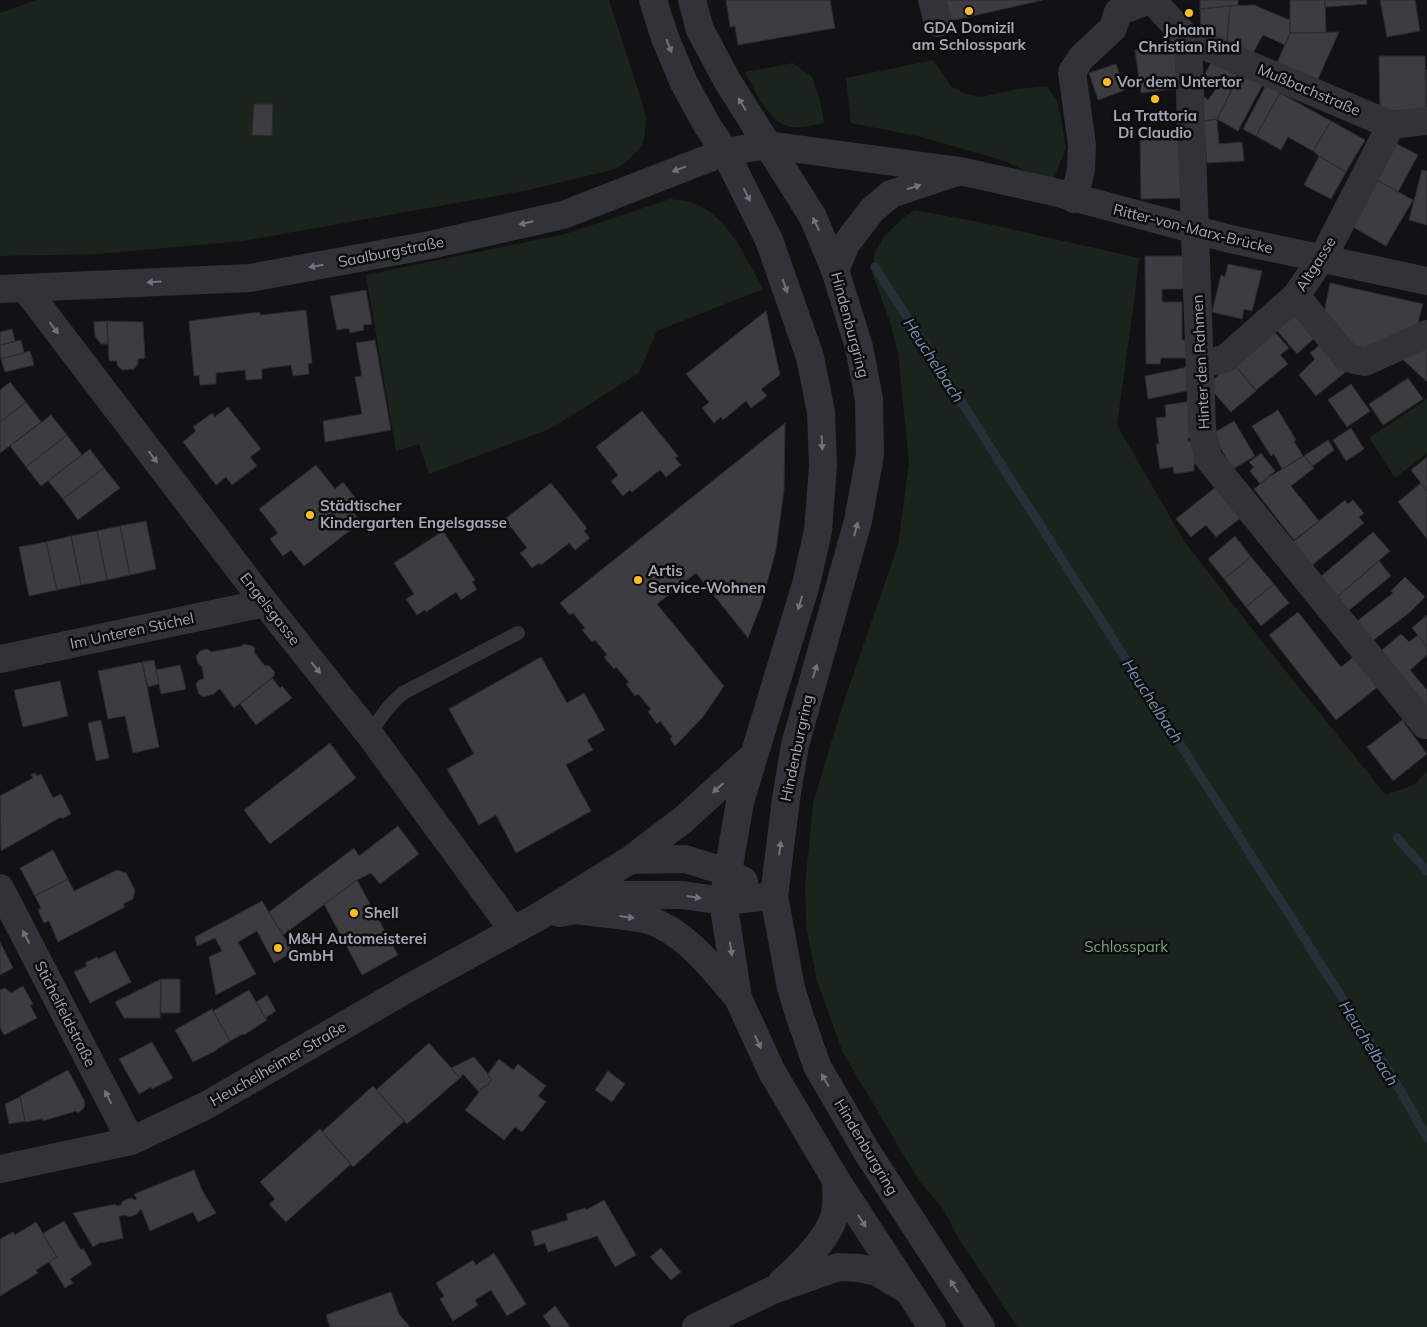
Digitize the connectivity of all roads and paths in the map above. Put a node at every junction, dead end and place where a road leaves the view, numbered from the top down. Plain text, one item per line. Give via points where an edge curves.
1 (653, 0) edge
2 (692, 0) edge
3 (1151, 0) edge
4 (1117, 6) edge
5 (1188, 39) junction
6 (1427, 120) edge
7 (1391, 124) junction
8 (768, 145) junction
9 (725, 152) junction
10 (960, 171) junction
11 (1074, 199) junction
12 (835, 270) junction
13 (1427, 281) edge
14 (13, 289) edge
15 (1296, 296) junction
16 (1427, 334) edge
17 (1200, 364) junction
18 (265, 603) junction
19 (518, 633) dead end
20 (0, 659) edge
21 (1427, 723) edge
22 (370, 735) junction
23 (754, 755) junction
24 (630, 860) junction
25 (727, 872) junction
26 (0, 888) edge
27 (774, 896) junction
28 (723, 901) junction
29 (578, 910) junction
30 (538, 917) junction
31 (513, 930) junction
32 (738, 998) junction
33 (131, 1140) junction
34 (0, 1169) edge
35 (836, 1180) junction
36 (773, 1290) junction
37 (907, 1290) junction
38 (696, 1327) edge
39 (932, 1327) edge
40 (981, 1327) edge

1 -> 9 street via 684,83
8 -> 2 street, Hindenburgring via 700,30
3 - 4 street
3 - 5 street, Mußbachstraße
4 - 11 street via 1113,28 1081,58 1072,72 1082,145 1081,169
5 - 7 street, Mußbachstraße
5 - 17 street, Hinter den Rahmen
6 - 7 street, Mußbachstraße
7 - 15 street, Altgasse via 1327,250
8 - 9 street, Saalburgstraße
8 - 10 street, Ritter-von-Marx-Brücke
12 -> 8 street, Hindenburgring via 813,217
9 -> 14 street, Saalburgstraße via 563,215 430,245 250,278
9 -> 23 street via 770,240 810,357 821,412 823,466 818,531 806,584
10 - 11 street, Ritter-von-Marx-Brücke
12 -> 10 street via 846,244 872,210 892,194
11 - 13 street, Ritter-von-Marx-Brücke via 1230,239
27 -> 12 street, Hindenburgring via 795,745 858,521 870,455 869,399 859,347
14 -> 18 street, Engelsgasse
15 - 16 street via 1347,358 1365,362
15 - 17 street, Altgasse via 1225,359
17 - 21 street, Hinter den Rahmen via 1202,428 1208,458 1425,725
18 - 20 street, Im Unteren Stichel
18 -> 22 street, Engelsgasse
19 - 22 lane via 403,693 391,702
22 - 31 street, Engelsgasse
23 -> 24 street via 684,819
23 - 25 street via 740,802
24 - 25 street via 685,859
24 - 30 street, Heuchelheimer Straße
25 - 27 street
25 - 28 street
33 -> 26 street, Stichelfeldstraße
27 - 28 street, Heuchelheimer Straße
40 -> 27 street, Hindenburgring via 867,1152 817,1066 791,988
29 -> 28 street, Heuchelheimer Straße via 622,895 683,895
28 -> 32 street
29 - 30 street, Heuchelheimer Straße
29 -> 32 street, Heuchelheimer Straße via 648,920 680,936
30 - 31 street, Heuchelheimer Straße
31 - 33 street, Heuchelheimer Straße via 206,1105
32 -> 35 street via 772,1072
33 - 34 street, Heuchelheimer Straße
35 - 36 street via 836,1209 829,1227 807,1259
35 -> 37 street
36 - 37 street via 838,1267 877,1272
36 - 38 street
37 - 39 street

